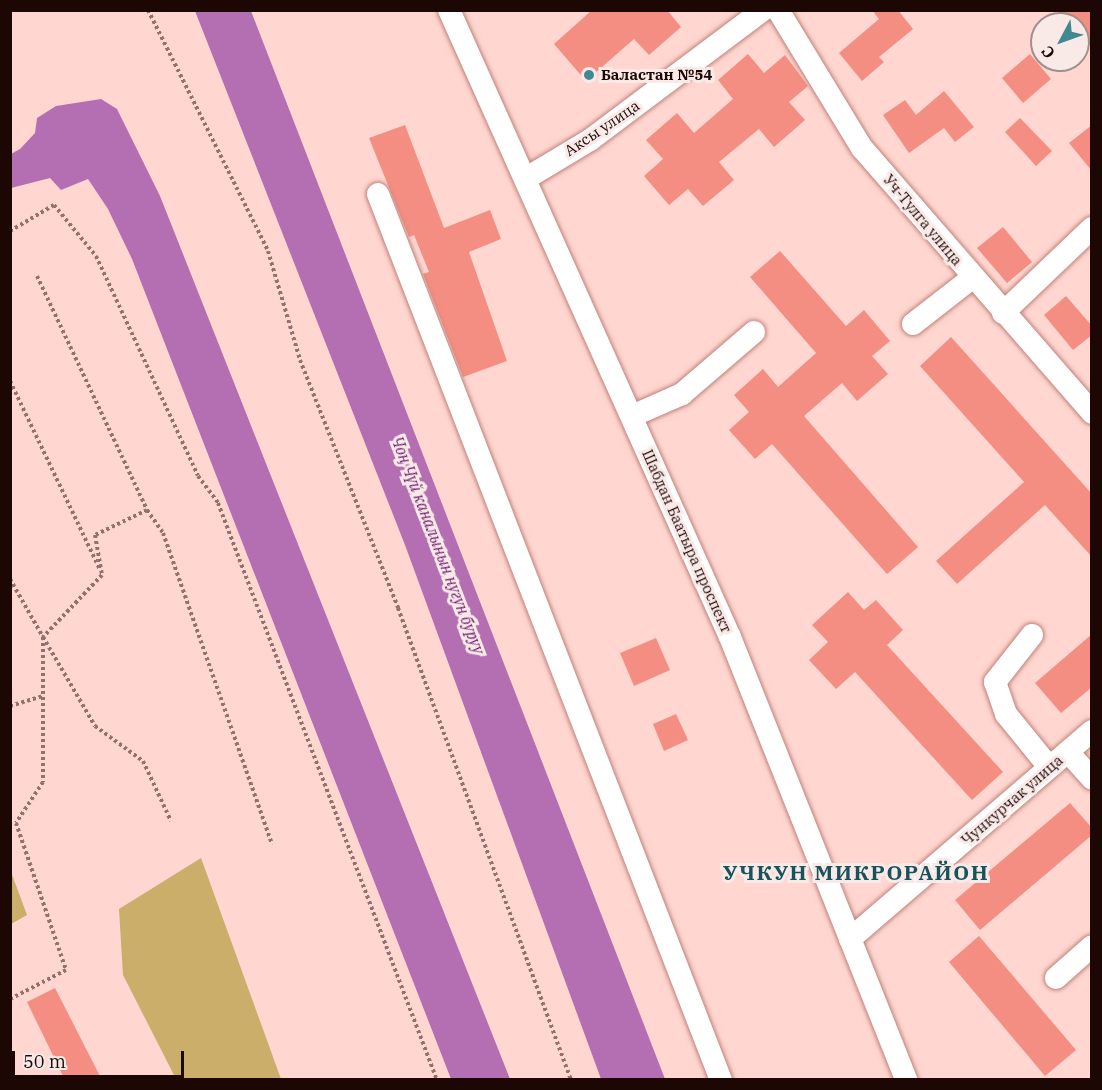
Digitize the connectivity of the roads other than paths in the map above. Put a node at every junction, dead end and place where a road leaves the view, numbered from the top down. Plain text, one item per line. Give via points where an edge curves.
1 (449, 10) edge
2 (763, 10) edge
3 (778, 10) edge
4 (525, 179) junction
5 (378, 194) dead end
6 (1092, 228) edge
7 (972, 278) junction
8 (1004, 313) junction
9 (913, 324) dead end
10 (754, 332) dead end
11 (1092, 413) edge
12 (632, 416) junction
13 (1032, 635) dead end
14 (1092, 731) edge
15 (1068, 752) junction
16 (1049, 767) junction
17 (1092, 779) edge
18 (850, 939) junction
19 (1092, 946) edge
20 (1056, 978) dead end
21 (722, 1080) edge
22 (906, 1080) edge

1 - 4 street, Шабдан Баатыра проспект
2 - 4 street, Аксы улица via 590,140
3 - 7 street, Уч-Тулга улица via 862,148
4 - 12 street, Шабдан Баатыра проспект
5 - 21 street
6 - 8 street
7 - 8 street, Уч-Тулга улица
7 - 9 street
8 - 11 street, Уч-Тулга улица
10 - 12 street via 682,394
12 - 18 street, Шабдан Баатыра проспект via 730,637
13 - 16 street via 995,682 1006,714
14 - 15 street, Чункурчак улица
15 - 16 street, Чункурчак улица
15 - 17 street
16 - 18 street, Чункурчак улица
18 - 22 street, Шабдан Баатыра проспект
19 - 20 street

